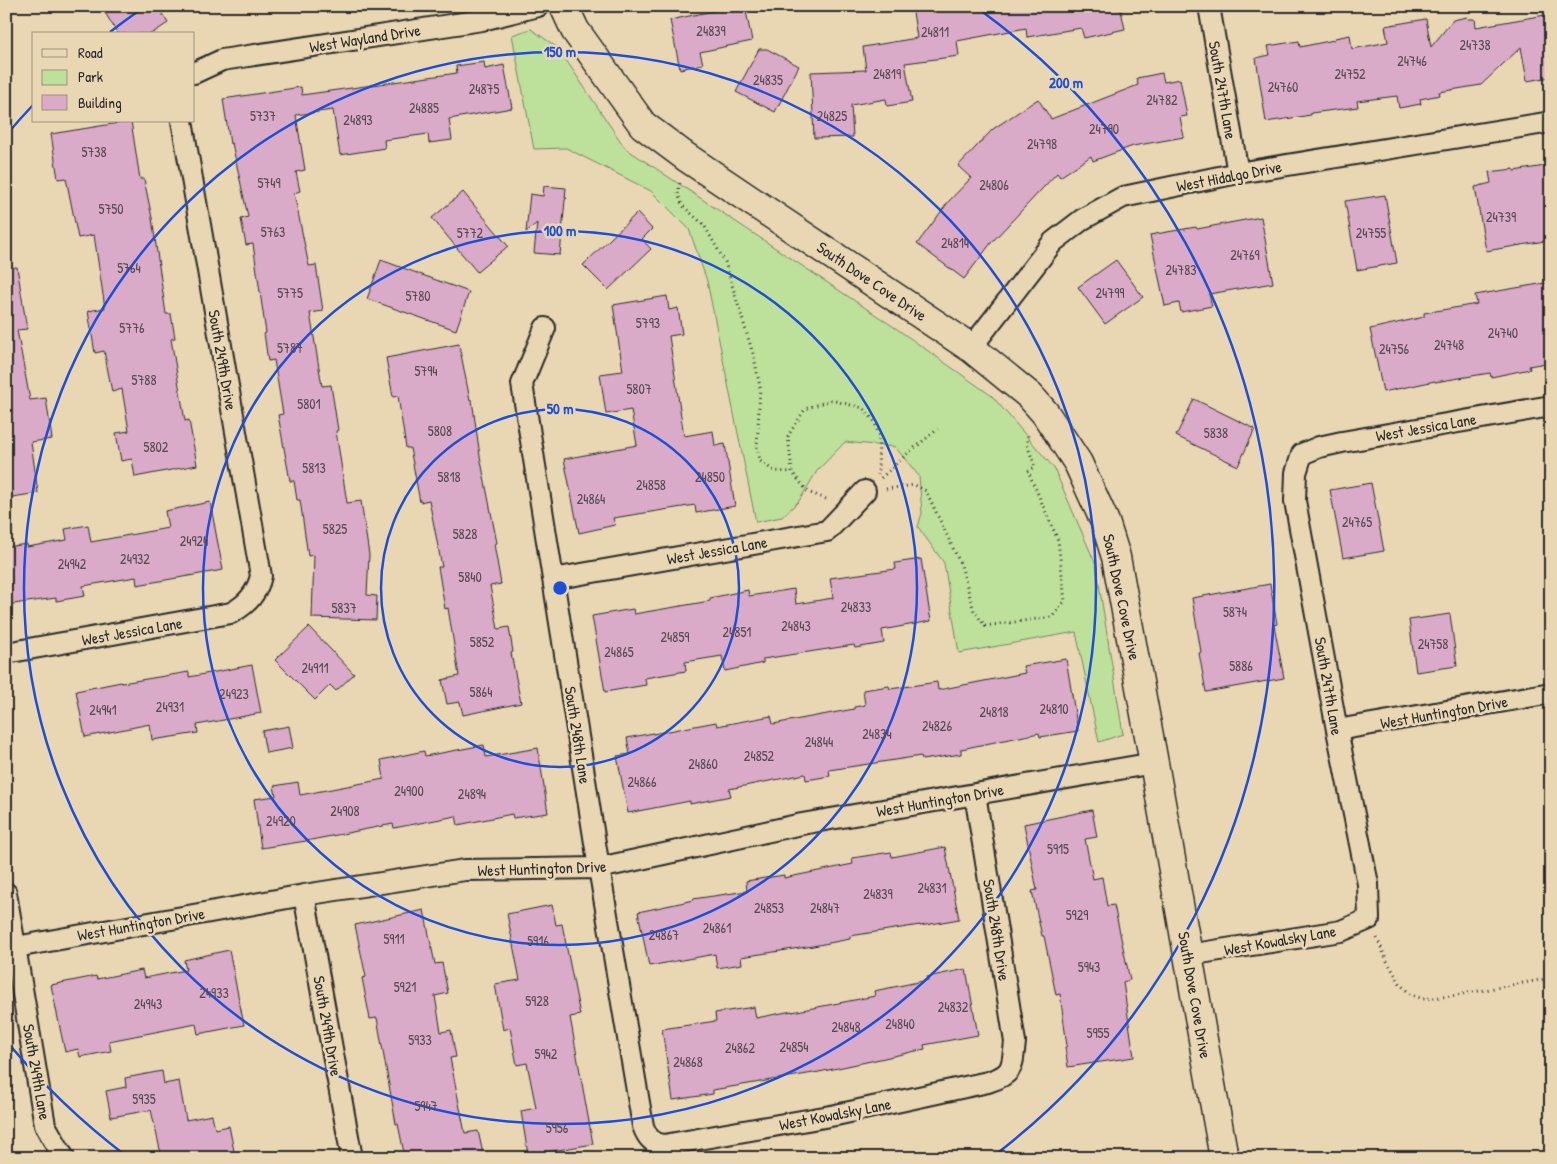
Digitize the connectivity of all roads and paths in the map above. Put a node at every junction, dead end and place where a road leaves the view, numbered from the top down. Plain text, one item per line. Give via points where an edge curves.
1 (538, 6) edge
2 (564, 6) edge
3 (1209, 6) edge
4 (195, 72) edge
5 (182, 122) edge
6 (1551, 122) edge
7 (686, 157) junction
8 (1238, 173) junction
9 (545, 328) dead end
10 (971, 348) junction
11 (1030, 396) junction
12 (1551, 406) edge
13 (938, 430) dead end
14 (1302, 454) joint
15 (792, 472) junction
16 (866, 491) joint
17 (848, 509) junction
18 (553, 579) junction
19 (252, 597) joint
20 (6, 653) edge
21 (1551, 693) edge
22 (1337, 730) junction
23 (1154, 763) junction
24 (975, 794) junction
25 (599, 868) junction
26 (6, 892) edge
27 (304, 895) junction
28 (1369, 919) junction
29 (16, 946) junction
30 (1188, 956) junction
31 (1551, 978) edge
32 (1012, 1065) joint
33 (652, 1142) joint
34 (64, 1158) edge
35 (352, 1158) edge
36 (1224, 1158) edge

1 - 4 street, West Wayland Drive via 482,20 222,60
2 - 7 street, South Dove Cove Drive via 575,30 643,125
3 - 8 street, South 247th Lane
5 - 19 street, South 249th Drive via 261,576
6 - 8 street, West Hidalgo Drive
7 - 10 street, South Dove Cove Drive
7 - 15 path via 678,194 682,205 704,225 724,262 754,356 760,387 757,447 760,461 774,471
8 - 10 street, West Hidalgo Drive via 1123,197 1083,219 1053,242
9 - 18 street, South 248th Lane via 522,384
10 - 11 street, South Dove Cove Drive
11 - 16 path via 1027,444 1035,467 1028,471 1058,540 1065,601 1052,617 985,626 974,611 961,565 926,491 915,485
11 - 23 street, South Dove Cove Drive via 1078,463 1106,522 1116,557
12 - 14 street, West Jessica Lane via 1342,442
13 - 15 path via 878,480 879,436 876,422 863,408 831,400 806,409 788,436
14 - 22 street, South 247th Lane via 1296,473 1295,500
15 - 17 path via 808,492
16 - 17 street, West Jessica Lane
17 - 18 street, West Jessica Lane via 827,531
18 - 25 street, South 248th Lane
19 - 20 street, West Jessica Lane via 231,613
21 - 22 street, West Huntington Drive
22 - 28 street, South 247th Lane via 1368,884
23 - 24 street, West Huntington Drive
23 - 30 street, South Dove Cove Drive
24 - 25 street, West Huntington Drive via 802,824
24 - 32 street, South 248th Drive via 1015,1042
25 - 27 street, West Huntington Drive via 465,870
25 - 33 street, South 248th Lane via 643,1126
26 - 29 street, South 249th Lane
27 - 29 street, West Huntington Drive
27 - 35 street, South 249th Drive
28 - 30 street, West Kowalsky Lane via 1341,931
28 - 31 path via 1401,985 1411,995 1423,1000
29 - 34 street, South 249th Lane via 44,1125
30 - 36 street, South Dove Cove Drive
32 - 33 street, West Kowalsky Lane via 1007,1074 988,1082 846,1113 664,1145

